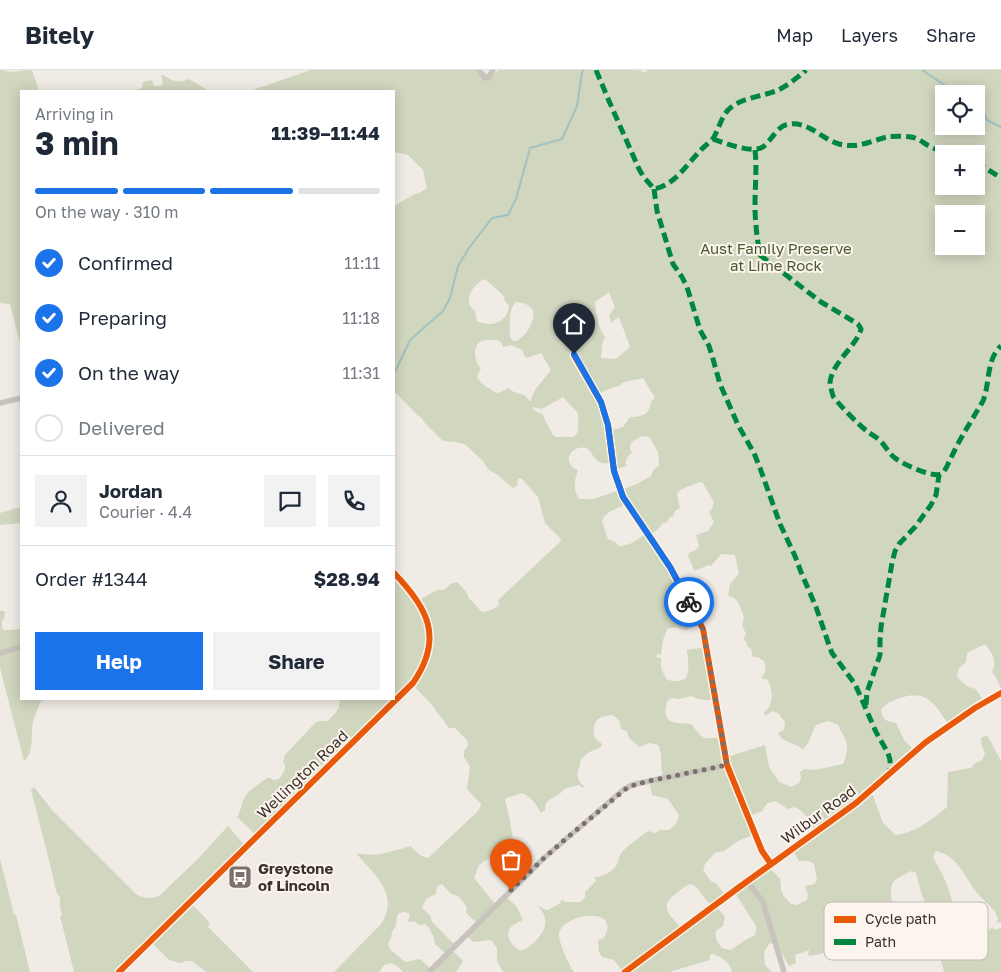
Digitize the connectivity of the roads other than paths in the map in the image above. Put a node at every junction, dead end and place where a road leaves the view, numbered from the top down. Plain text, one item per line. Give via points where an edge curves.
1 (479, 70) edge
2 (493, 70) edge
3 (574, 354) dead end
4 (20, 398) edge
5 (0, 403) edge
6 (395, 574) edge
7 (20, 647) edge
8 (0, 653) edge
9 (1001, 693) edge
10 (727, 765) junction
11 (771, 864) junction
12 (747, 881) junction
13 (627, 971) edge
14 (120, 972) edge
15 (429, 972) edge
16 (784, 972) edge

1 - 2 street via 488,78
3 - 10 street via 601,402 608,425 614,471 623,497 670,567 703,629
4 - 5 street
6 - 14 street, Wellington Road via 423,609 430,630 428,653 418,676
7 - 8 street
9 - 11 street, Wilbur Road via 926,742 856,802
10 - 11 street via 762,851
10 - 15 street via 632,785 622,790 544,858
11 - 12 street, Wilbur Road
12 - 13 street, Wilbur Road
12 - 16 street via 763,902

